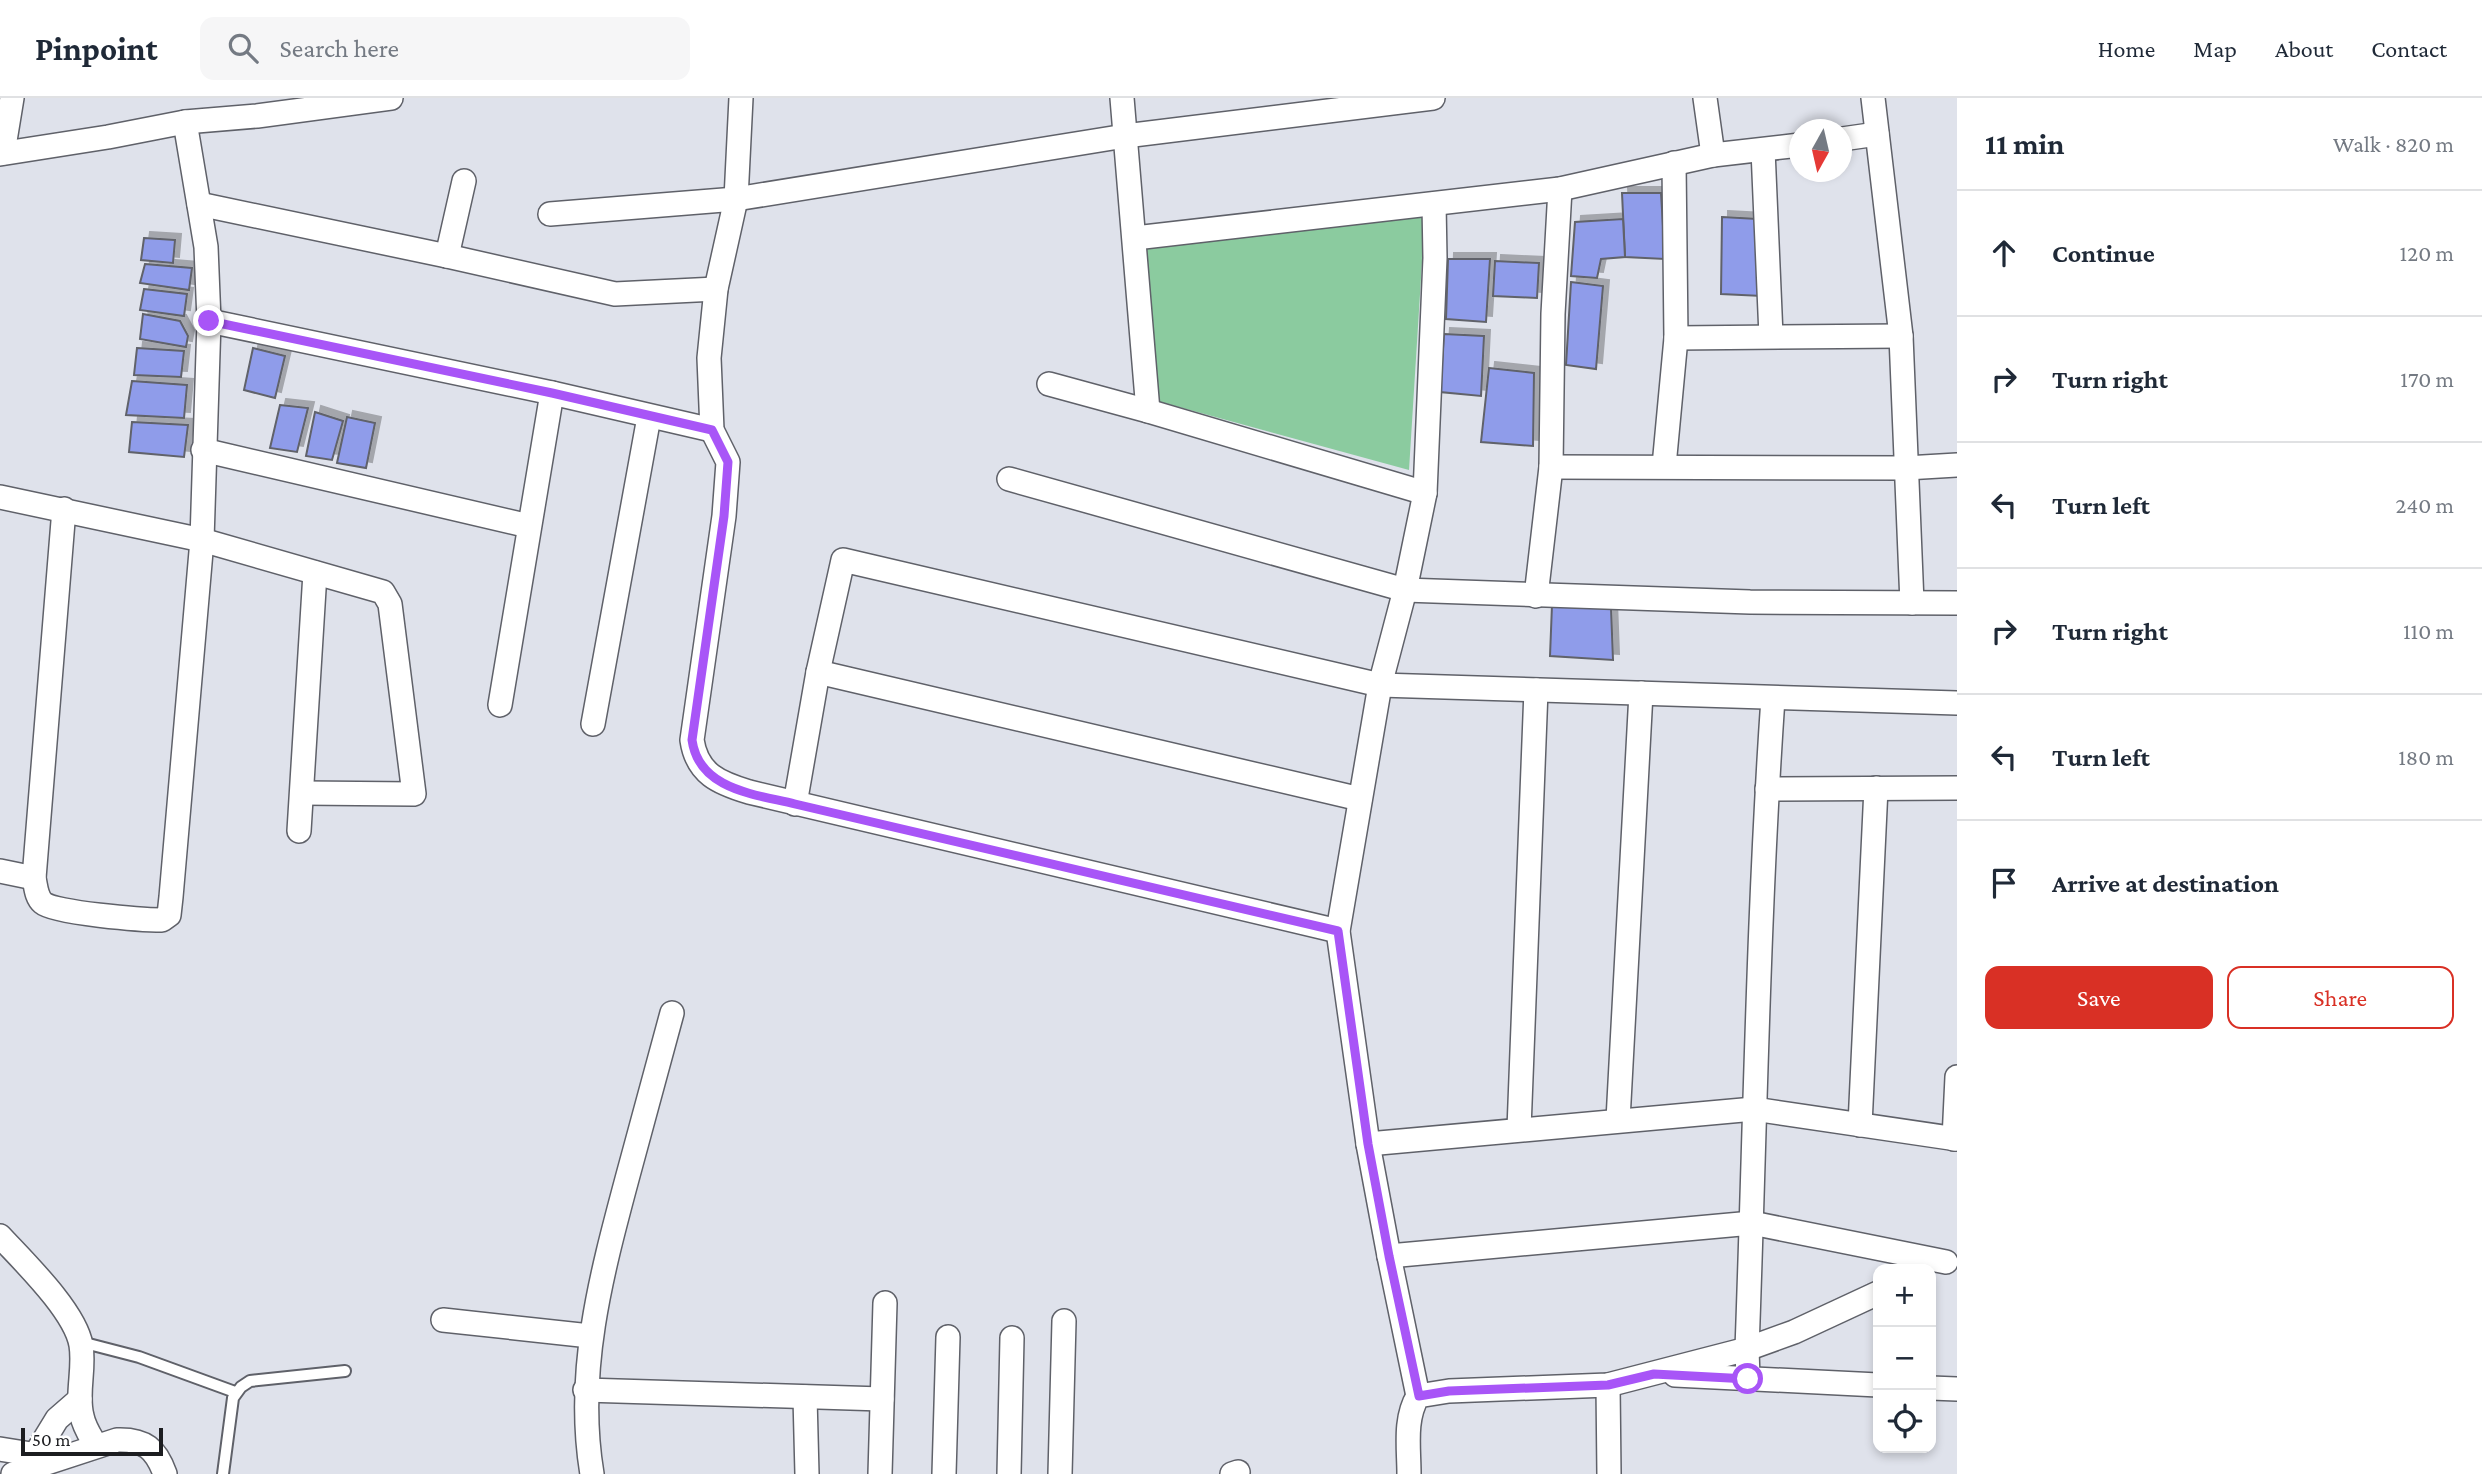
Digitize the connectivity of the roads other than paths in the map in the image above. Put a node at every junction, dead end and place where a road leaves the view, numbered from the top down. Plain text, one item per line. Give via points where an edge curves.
1 (12, 98) edge
2 (382, 98) edge
3 (741, 98) edge
4 (1122, 98) edge
5 (1433, 98) edge
6 (1705, 98) edge
7 (1873, 98) edge
8 (185, 122) junction
9 (1877, 134) junction
10 (1125, 136) junction
11 (1852, 138) edge
12 (1789, 146) edge
13 (1763, 150) junction
14 (2, 154) edge
15 (1713, 155) junction
16 (1674, 163) junction
17 (464, 181) dead end
18 (1560, 189) junction
19 (736, 199) junction
20 (199, 204) junction
21 (1434, 204) junction
22 (550, 214) dead end
23 (1135, 238) junction
24 (447, 256) junction
25 (716, 289) junction
26 (209, 321) junction
27 (1771, 336) junction
28 (1901, 336) junction
29 (1676, 338) junction
30 (1049, 384) dead end
31 (552, 393) junction
32 (1148, 411) junction
33 (649, 417) junction
34 (712, 430) junction
35 (204, 450) junction
36 (1957, 465) edge
37 (1664, 466) junction
38 (1551, 467) junction
39 (1906, 468) junction
40 (1010, 480) dead end
41 (1425, 493) junction
42 (0, 497) edge
43 (64, 509) junction
44 (529, 526) junction
45 (201, 540) junction
46 (315, 573) junction
47 (1405, 590) junction
48 (1535, 596) junction
49 (1912, 603) junction
50 (1957, 603) edge
51 (818, 672) junction
52 (1380, 685) junction
53 (1535, 690) junction
54 (1641, 693) junction
55 (1773, 698) junction
56 (1957, 703) edge
57 (500, 705) dead end
58 (593, 724) dead end
59 (1876, 788) junction
60 (1957, 788) edge
61 (1767, 789) junction
62 (302, 793) junction
63 (1360, 799) junction
64 (795, 804) junction
65 (299, 831) dead end
66 (0, 871) edge
67 (34, 878) junction
68 (1338, 931) junction
69 (672, 1013) dead end
70 (1957, 1077) edge
71 (1754, 1109) junction
72 (1618, 1120) junction
73 (1860, 1125) junction
74 (1519, 1129) junction
75 (1956, 1139) edge
76 (1368, 1144) junction
77 (1752, 1223) junction
78 (0, 1236) edge
79 (1389, 1256) junction
80 (1944, 1261) edge
81 (1873, 1295) edge
82 (885, 1303) dead end
83 (443, 1320) dead end
84 (1064, 1321) dead end
85 (590, 1336) junction
86 (948, 1338) dead end
87 (1012, 1338) dead end
88 (81, 1342) junction
89 (1747, 1349) junction
90 (345, 1371) dead end
91 (1654, 1374) junction
92 (1748, 1379) junction
93 (1608, 1385) junction
94 (1873, 1385) edge
95 (1936, 1388) edge
96 (1957, 1389) edge
97 (585, 1390) junction
98 (235, 1392) junction
99 (805, 1396) junction
100 (1419, 1396) junction
101 (80, 1399) junction
102 (882, 1399) junction
103 (96, 1446) junction
104 (0, 1449) edge
105 (45, 1456) junction
106 (13, 1474) edge
107 (165, 1474) edge
108 (223, 1474) edge
109 (592, 1474) edge
110 (807, 1474) edge
111 (880, 1474) edge
112 (944, 1474) edge
113 (1009, 1474) edge
114 (1060, 1474) edge
115 (1409, 1474) edge
116 (1609, 1474) edge

1 - 14 street
2 - 8 street
3 - 19 street
4 - 10 street
5 - 10 street
6 - 15 street
7 - 9 street
8 - 14 street
8 - 20 street
9 - 11 street
9 - 28 street
10 - 19 street
10 - 23 street
12 - 13 street
13 - 15 street
13 - 27 street
15 - 16 street
16 - 18 street
16 - 29 street
17 - 24 street
18 - 21 street
18 - 38 street
19 - 22 street
19 - 25 street
20 - 24 street
20 - 26 street
21 - 23 street
21 - 41 street
23 - 32 street
24 - 25 street via 615,294
25 - 34 street via 709,358
26 - 31 street
26 - 35 street
27 - 28 street
27 - 29 street
28 - 39 street
29 - 37 street
30 - 32 street
31 - 33 street
31 - 44 street
32 - 41 street
33 - 34 street
33 - 58 street
34 - 64 street via 728,462 692,740 694,754 710,775 727,785
35 - 44 street
35 - 45 street
36 - 39 street
37 - 38 street
37 - 39 street
38 - 48 street
39 - 49 street
40 - 47 street
41 - 47 street
42 - 43 street
43 - 45 street
43 - 67 street
44 - 57 street
45 - 46 street
45 - 67 street via 169,915 153,920 52,908 38,897
46 - 62 street
46 - 62 street via 383,592 390,604 414,794
47 - 48 street
47 - 52 street
48 - 49 street
49 - 50 street
51 - 52 street via 843,560
51 - 63 street
51 - 64 street
52 - 53 street
52 - 63 street
53 - 54 street
53 - 74 street
54 - 55 street
54 - 72 street
55 - 56 street
55 - 61 street
59 - 60 street
59 - 61 street
59 - 73 street
61 - 71 street
62 - 65 street
63 - 68 street
64 - 68 street
66 - 67 street
68 - 76 street
69 - 85 street via 612,1233
70 - 75 street
71 - 72 street
71 - 73 street
71 - 77 street
72 - 74 street
73 - 75 street
74 - 76 street
76 - 79 street
77 - 79 street
77 - 80 street
77 - 89 street
78 - 88 street via 43,1282
79 - 100 street
81 - 89 street
82 - 102 street
83 - 85 street
84 - 114 street
85 - 97 street
86 - 112 street
87 - 113 street
88 - 98 lane via 139,1357
88 - 101 street
89 - 91 street
89 - 92 street
90 - 98 lane via 250,1381
91 - 92 street
91 - 93 street
92 - 94 street
93 - 100 street
93 - 116 street
95 - 96 street
97 - 99 street
97 - 109 street
98 - 108 lane
99 - 102 street
99 - 110 street
100 - 115 street via 1409,1418
101 - 103 street via 82,1419
101 - 105 street via 57,1419
102 - 111 street
103 - 105 street
103 - 107 street via 125,1439 145,1444 159,1457
104 - 105 street
105 - 106 street

